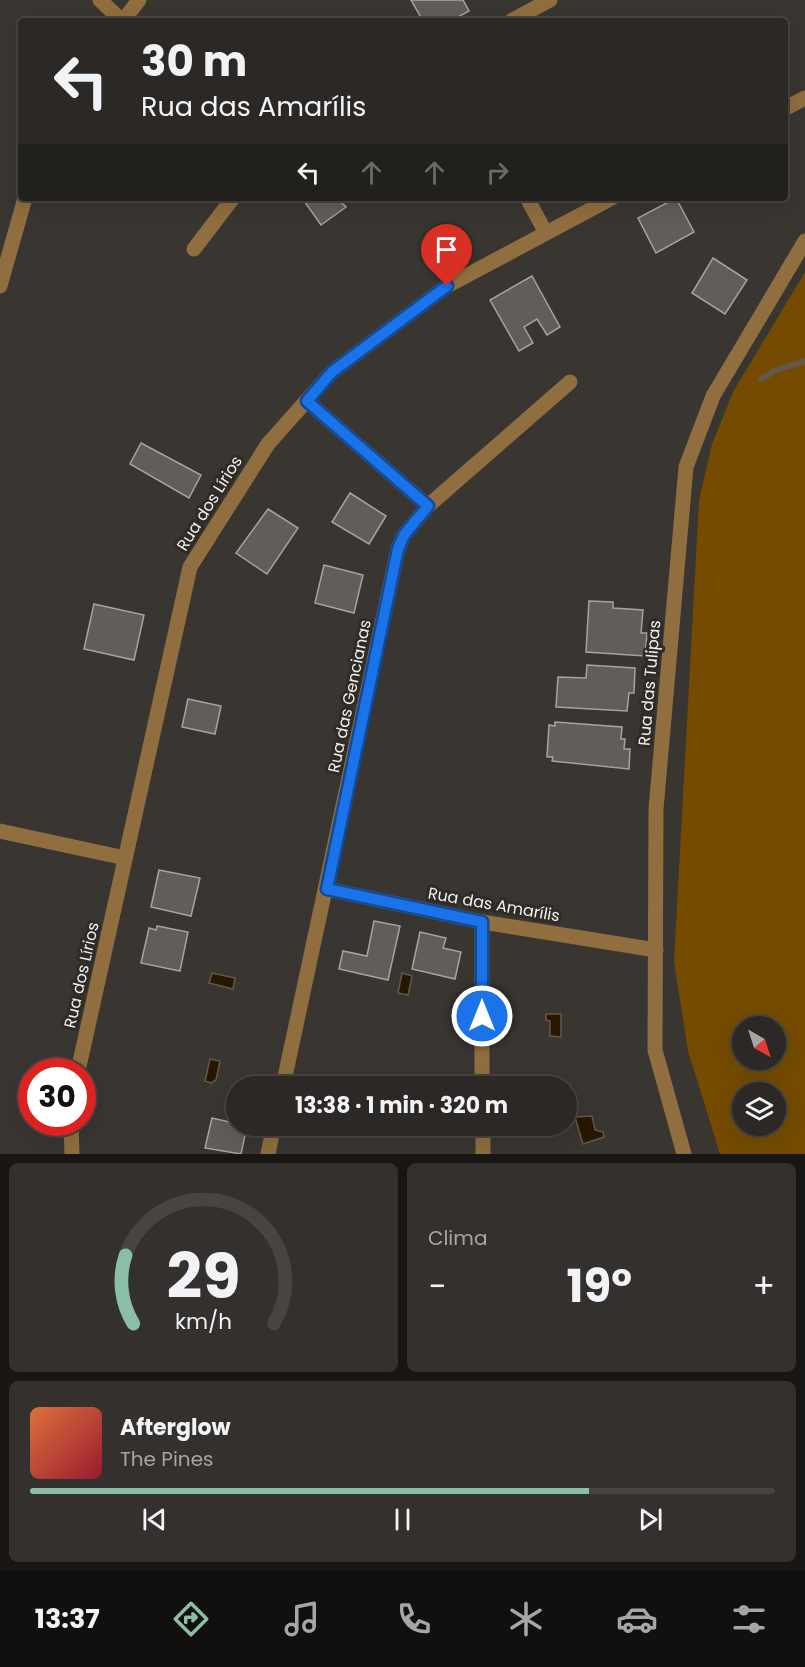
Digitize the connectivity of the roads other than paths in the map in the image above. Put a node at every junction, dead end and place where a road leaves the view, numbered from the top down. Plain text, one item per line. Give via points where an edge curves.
1 (100, 0) edge
2 (139, 0) edge
3 (550, 0) edge
4 (120, 18) edge
5 (125, 18) edge
6 (517, 18) edge
7 (805, 98) edge
8 (788, 107) edge
9 (24, 201) edge
10 (231, 201) edge
11 (529, 201) edge
12 (606, 201) edge
13 (546, 233) junction
14 (805, 241) edge
15 (194, 249) dead end
16 (0, 286) edge
17 (570, 382) dead end
18 (307, 401) junction
19 (428, 506) junction
20 (0, 831) edge
21 (125, 858) junction
22 (327, 889) junction
23 (482, 922) junction
24 (656, 950) junction
25 (81, 1058) edge
26 (285, 1076) edge
27 (482, 1076) edge
28 (71, 1136) edge
29 (272, 1136) edge
30 (483, 1136) edge
31 (72, 1154) edge
32 (268, 1154) edge
33 (483, 1154) edge
34 (684, 1154) edge

1 - 4 street
2 - 5 street
3 - 6 street
7 - 8 street
9 - 16 street
10 - 15 street
11 - 13 street
12 - 13 street, Rua dos Lírios
13 - 18 street, Rua dos Lírios via 447,286 332,372
14 - 24 street, Rua das Tulipas via 713,396 686,467 656,809
17 - 19 street, Rua das Gencianas
18 - 19 street
18 - 21 street, Rua dos Lírios via 268,444 190,567
19 - 22 street, Rua das Gencianas via 404,535 398,549
20 - 21 street
21 - 25 street, Rua dos Lírios
22 - 23 street, Rua das Amarílis
22 - 26 street, Rua das Gencianas
23 - 24 street, Rua das Amarílis
23 - 27 street
24 - 34 street, Rua das Tulipas via 656,1050
28 - 31 street
29 - 32 street
30 - 33 street

